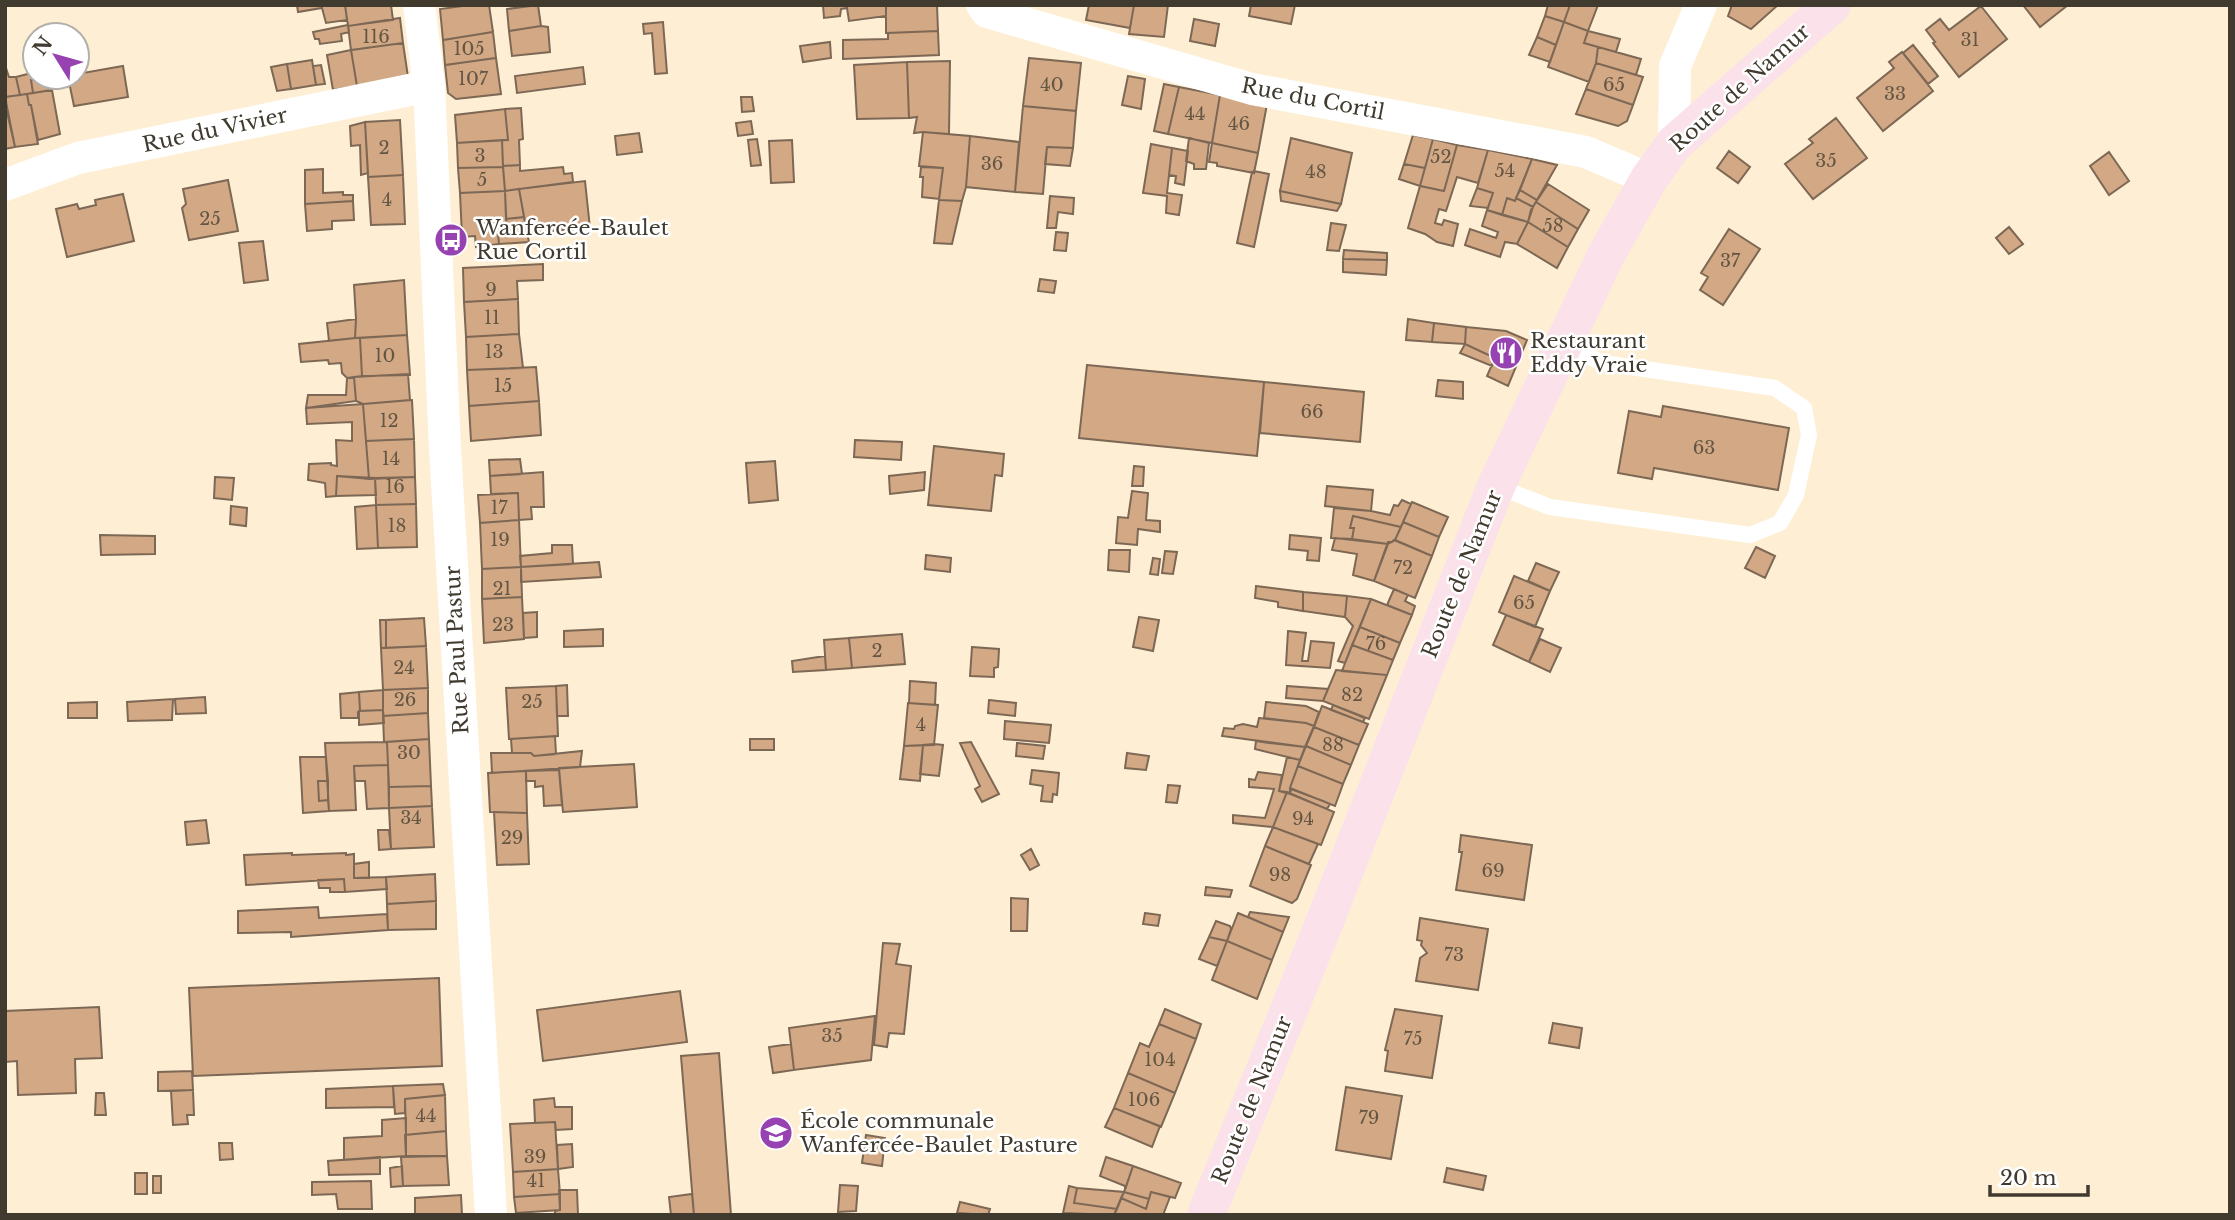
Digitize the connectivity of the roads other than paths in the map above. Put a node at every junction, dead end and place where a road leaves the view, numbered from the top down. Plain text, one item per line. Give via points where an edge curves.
1 (419, 5) edge
2 (982, 5) edge
3 (1701, 5) edge
4 (1832, 5) edge
5 (429, 86) junction
6 (1674, 144) junction
7 (1649, 179) junction
8 (5, 185) edge
9 (1563, 345) junction
10 (1496, 486) junction
11 (491, 1215) edge
12 (1206, 1215) edge

1 - 5 street, Rue Paul Pastur
2 - 7 street, Rue du Cortil via 987,12 1252,89 1586,152
3 - 6 street via 1675,66
4 - 6 main road, Route de Namur
5 - 8 street, Rue du Vivier via 78,158
5 - 11 street, Rue Paul Pastur via 445,449
6 - 7 main road, Route de Namur
7 - 9 main road, Route de Namur
9 - 10 main road, Route de Namur
9 - 10 lane via 1603,363 1775,388 1804,408 1807,421 1809,435 1796,495 1780,523 1750,535 1550,507
10 - 12 main road, Route de Namur

